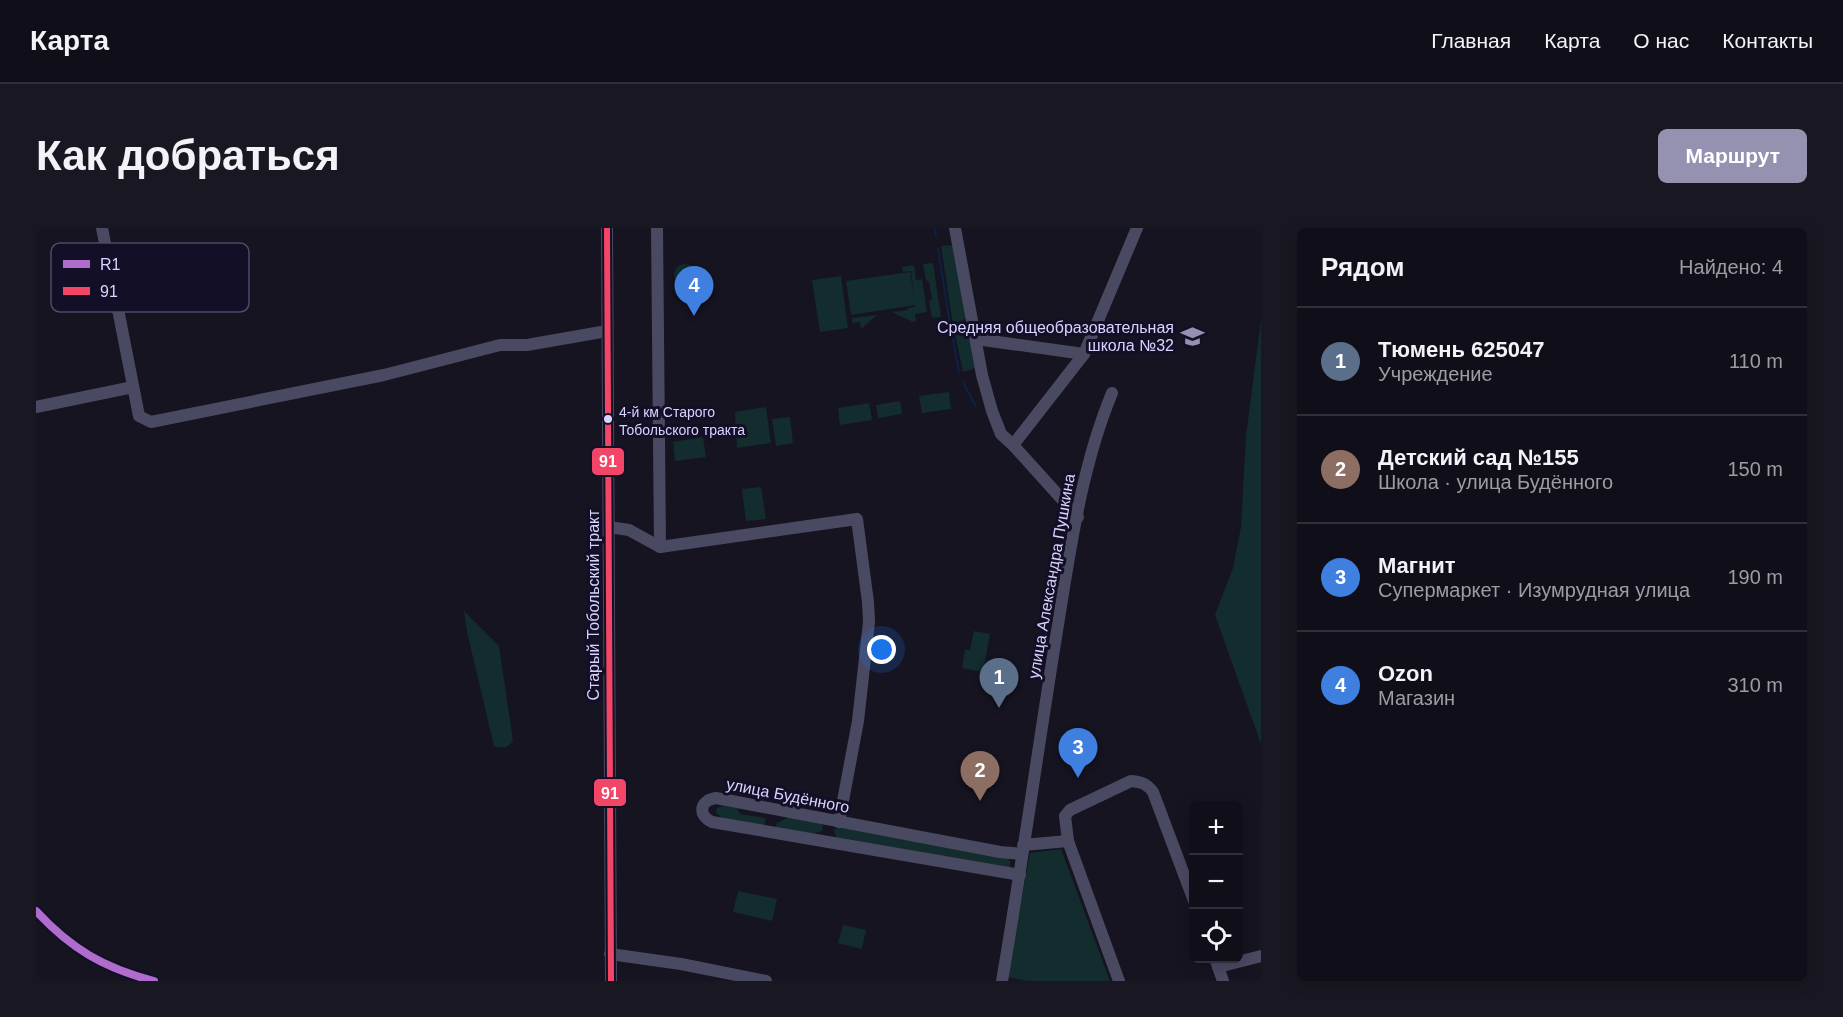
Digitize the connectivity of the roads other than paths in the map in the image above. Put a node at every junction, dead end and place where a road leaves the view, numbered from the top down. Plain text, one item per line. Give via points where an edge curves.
1 (102, 228) edge
2 (607, 228) edge
3 (657, 228) edge
4 (955, 228) edge
5 (1137, 228) edge
6 (105, 243) edge
7 (118, 312) edge
8 (607, 331) junction
9 (976, 339) junction
10 (1084, 354) junction
11 (133, 387) junction
12 (1113, 393) dead end
13 (36, 406) edge
14 (1013, 445) junction
15 (1078, 517) junction
16 (609, 527) junction
17 (660, 547) junction
18 (840, 822) junction
19 (1068, 841) junction
20 (1022, 850) junction
21 (1020, 875) junction
22 (1189, 889) edge
23 (610, 954) junction
24 (1261, 956) edge
25 (1243, 959) edge
26 (1216, 963) edge
27 (611, 981) edge
28 (766, 981) edge
29 (1002, 981) edge
30 (1119, 981) edge
31 (1223, 981) edge

1 - 6 street
2 - 8 street, Старый Тобольский тракт
3 - 17 street
4 - 9 street
5 - 10 street
7 - 11 street
8 - 11 street via 527,345 500,345 384,375 158,422 139,416
8 - 16 street, Старый Тобольский тракт
9 - 10 street
9 - 14 street via 992,411 1002,434
10 - 14 street
11 - 13 street
12 - 15 street, улица Александра Пушкина via 1100,422
14 - 15 street
15 - 20 street, улица Александра Пушкина
16 - 17 street via 629,530
16 - 23 street, Старый Тобольский тракт
17 - 18 street via 857,519 869,622 858,721
18 - 20 street, улица Будённого via 1000,852
18 - 21 street, улица Будённого via 716,798 704,802 702,808 702,814 711,822
19 - 20 street, улица Будённого
19 - 22 street via 1065,816 1070,810 1131,782 1141,782 1153,792
19 - 30 street
20 - 21 street, улица Александра Пушкина
21 - 29 street, улица Александра Пушкина
23 - 27 street, Старый Тобольский тракт
23 - 28 street
24 - 25 street
26 - 31 street

